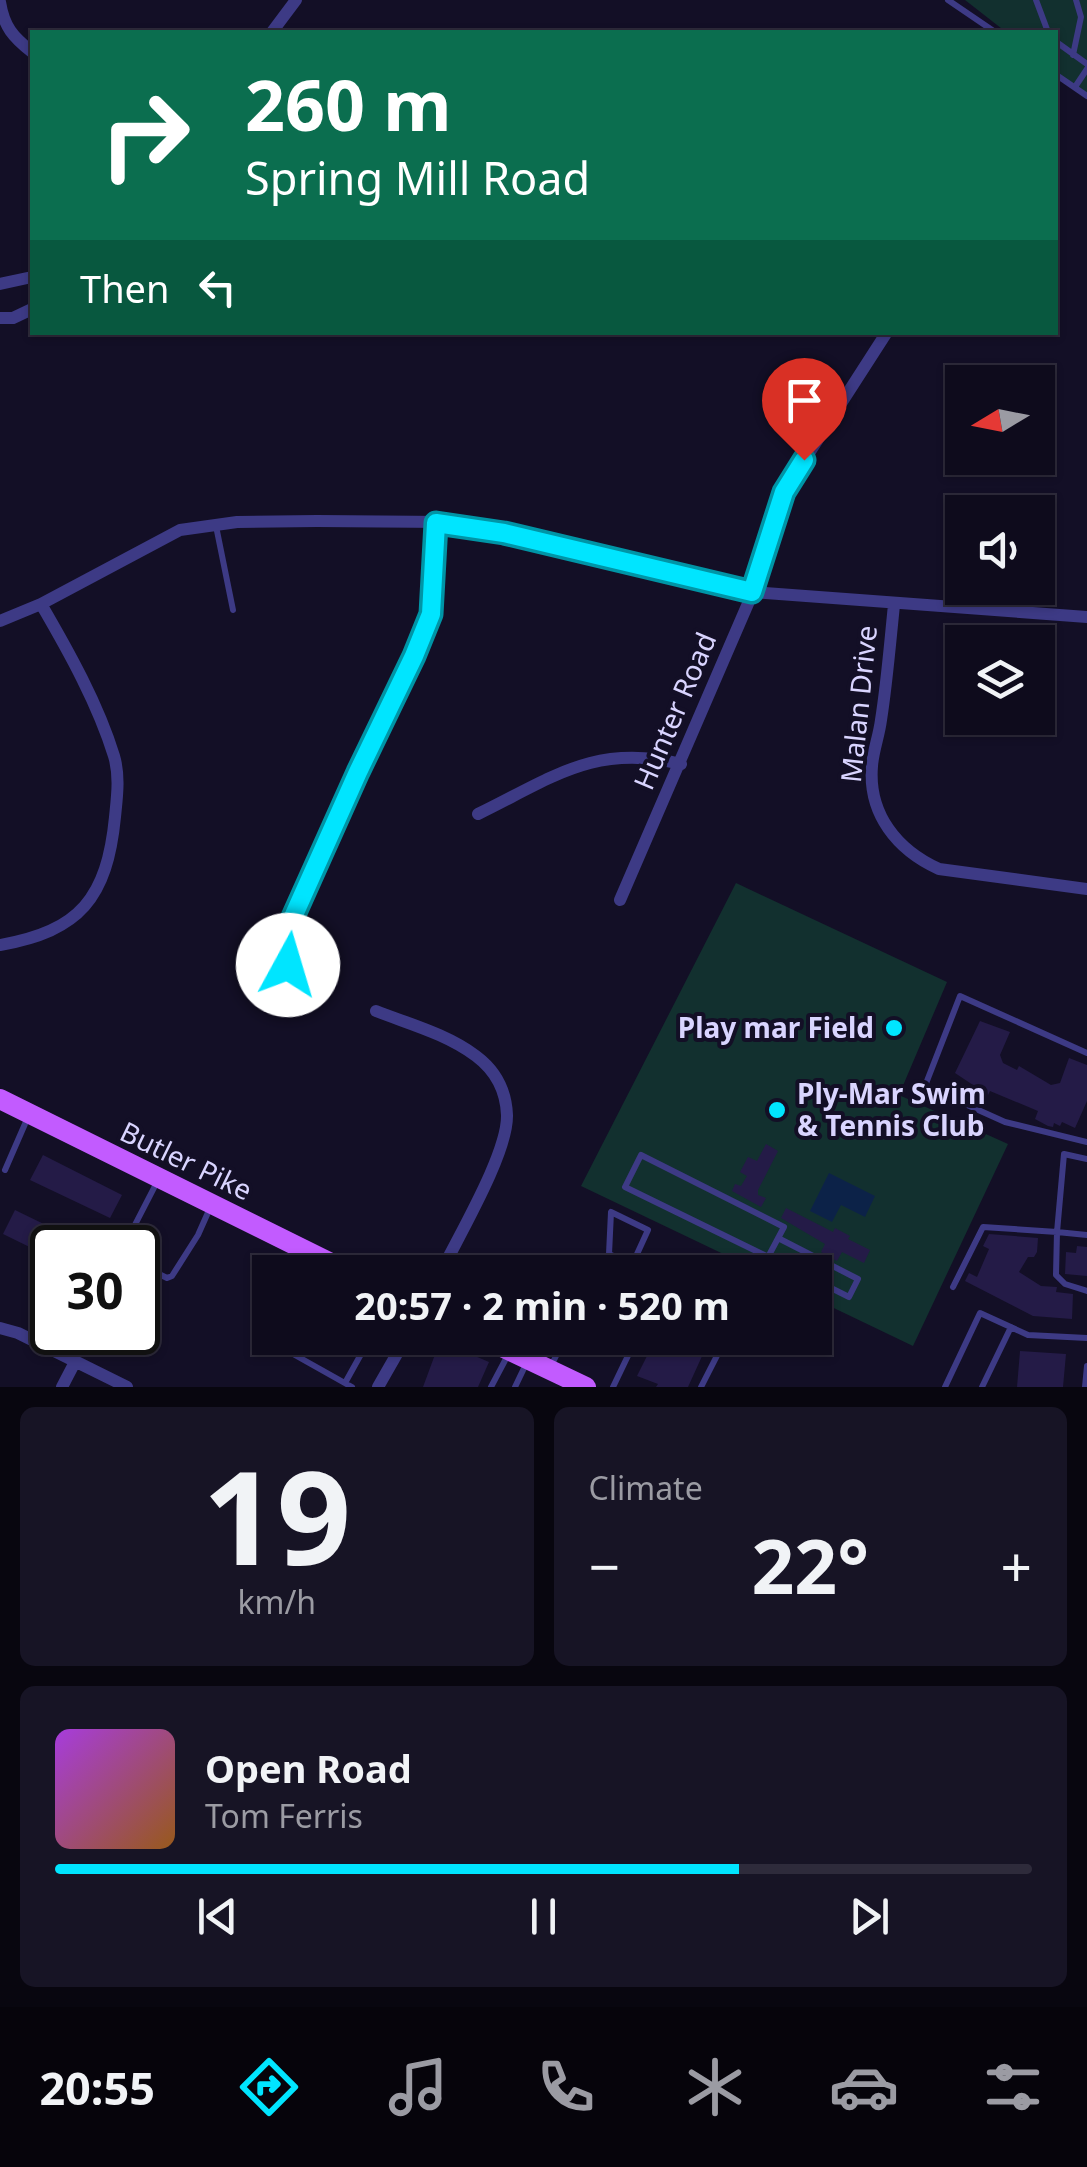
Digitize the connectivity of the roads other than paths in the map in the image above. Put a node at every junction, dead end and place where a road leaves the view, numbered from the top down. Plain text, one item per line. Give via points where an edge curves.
1 (296, 0) edge
2 (948, 0) edge
3 (1036, 0) edge
4 (1076, 0) edge
5 (0, 2) edge
6 (274, 30) edge
7 (993, 30) edge
8 (1047, 30) edge
9 (1058, 43) edge
10 (30, 50) edge
11 (1073, 55) junction
12 (1087, 67) edge
13 (1058, 76) edge
14 (1075, 88) junction
15 (1087, 96) edge
16 (30, 277) edge
17 (0, 284) edge
18 (30, 310) edge
19 (0, 318) edge
20 (885, 335) edge
21 (436, 523) junction
22 (216, 525) junction
23 (752, 592) junction
24 (41, 604) junction
25 (894, 604) junction
26 (232, 610) dead end
27 (1087, 617) edge
28 (0, 621) edge
29 (681, 764) junction
30 (478, 814) dead end
31 (1087, 889) edge
32 (620, 900) dead end
33 (0, 946) edge
34 (288, 965) dead end
35 (376, 1011) dead end
36 (1087, 1053) edge
37 (0, 1100) edge
38 (30, 1114) junction
39 (1087, 1142) edge
40 (1087, 1159) edge
41 (4, 1170) dead end
42 (159, 1178) junction
43 (212, 1204) junction
44 (134, 1225) edge
45 (1057, 1232) junction
46 (1087, 1235) edge
47 (778, 1238) junction
48 (302, 1255) edge
49 (449, 1255) edge
50 (764, 1255) edge
51 (769, 1255) edge
52 (811, 1255) edge
53 (632, 1265) joint
54 (832, 1266) edge
55 (160, 1275) edge
56 (953, 1287) dead end
57 (832, 1288) edge
58 (1087, 1291) edge
59 (1011, 1327) junction
60 (0, 1328) edge
61 (1087, 1338) edge
62 (295, 1355) edge
63 (362, 1355) edge
64 (393, 1355) edge
65 (518, 1355) edge
66 (519, 1355) edge
67 (521, 1355) edge
68 (556, 1355) edge
69 (628, 1355) edge
70 (717, 1355) edge
71 (75, 1362) junction
72 (1087, 1366) edge
73 (550, 1369) junction
74 (349, 1385) edge
75 (577, 1385) edge
76 (62, 1387) edge
77 (128, 1387) edge
78 (378, 1387) edge
79 (491, 1387) edge
80 (515, 1387) edge
81 (613, 1387) edge
82 (701, 1387) edge
83 (945, 1387) edge
84 (982, 1387) edge
85 (1085, 1387) edge

1 - 6 street
2 - 7 lane
3 - 8 lane
4 - 11 lane via 1081,17
5 - 10 street via 4,24
9 - 11 lane
11 - 12 lane
12 - 14 lane
13 - 14 lane
14 - 15 lane
16 - 17 street
18 - 19 street
20 - 23 street, Hunter Road via 784,492
21 - 22 street
21 - 23 street
21 - 34 street via 431,614 293,917
22 - 24 street via 180,530
22 - 26 lane
23 - 25 street
23 - 29 street, Hunter Road
24 - 28 street
24 - 33 street via 115,759 114,830 102,880 85,908 61,928
25 - 27 street
25 - 31 street, Malan Drive via 872,768 883,824 917,859 939,869
29 - 30 street via 652,757 589,760
29 - 32 street, Hunter Road
35 - 49 street via 453,1042 492,1070 503,1088 507,1118 500,1146
36 - 39 lane via 960,996 925,1086 1005,1122
37 - 38 main road, Butler Pike
38 - 41 lane
38 - 42 main road, Butler Pike
40 - 45 lane via 1064,1154
42 - 43 main road, Butler Pike
42 - 44 lane
43 - 48 main road, Butler Pike
43 - 55 lane via 178,1270
45 - 46 lane
45 - 56 lane via 983,1226
45 - 58 lane via 1056,1274
47 - 50 lane via 784,1227 641,1155 625,1187
47 - 51 lane
47 - 52 lane
53 - 53 lane via 609,1254 611,1212 648,1230
54 - 57 lane via 858,1279 849,1297
59 - 61 lane
59 - 83 lane via 980,1313
59 - 84 lane
60 - 71 street
62 - 74 lane
63 - 74 lane
64 - 78 street
65 - 79 lane
66 - 80 lane
67 - 73 main road
68 - 73 lane
69 - 81 lane
70 - 82 lane
71 - 76 street
71 - 77 street
72 - 85 lane
73 - 75 main road

